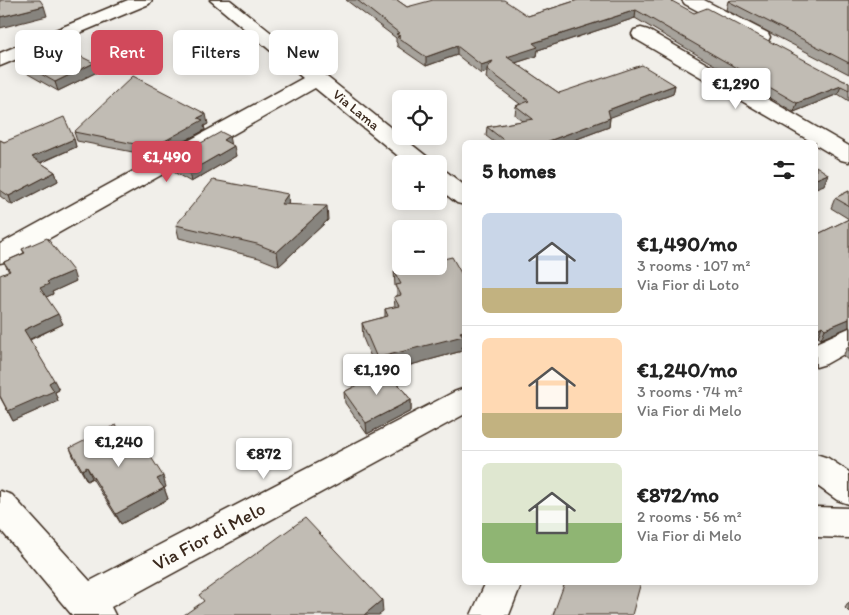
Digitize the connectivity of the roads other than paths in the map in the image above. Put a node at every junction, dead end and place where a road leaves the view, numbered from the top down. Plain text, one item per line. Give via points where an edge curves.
1 (143, 0) edge
2 (219, 0) edge
3 (691, 0) edge
4 (641, 34) dead end
5 (779, 47) edge
6 (0, 60) edge
7 (316, 78) junction
8 (849, 154) edge
9 (411, 155) edge
10 (447, 183) edge
11 (462, 196) edge
12 (0, 254) edge
13 (849, 338) edge
14 (818, 355) edge
15 (462, 402) edge
16 (818, 468) edge
17 (849, 490) edge
18 (0, 505) edge
19 (818, 522) edge
20 (849, 523) edge
21 (503, 585) edge
22 (90, 608) edge
23 (490, 615) edge

1 - 6 street
2 - 7 street, Via Lama
3 - 5 street
4 - 8 street
7 - 9 street, Via Lama
7 - 12 street
10 - 11 street
13 - 14 street
15 - 22 street, Via Fior di Melo
16 - 17 street
18 - 22 street
19 - 20 street
21 - 23 street

